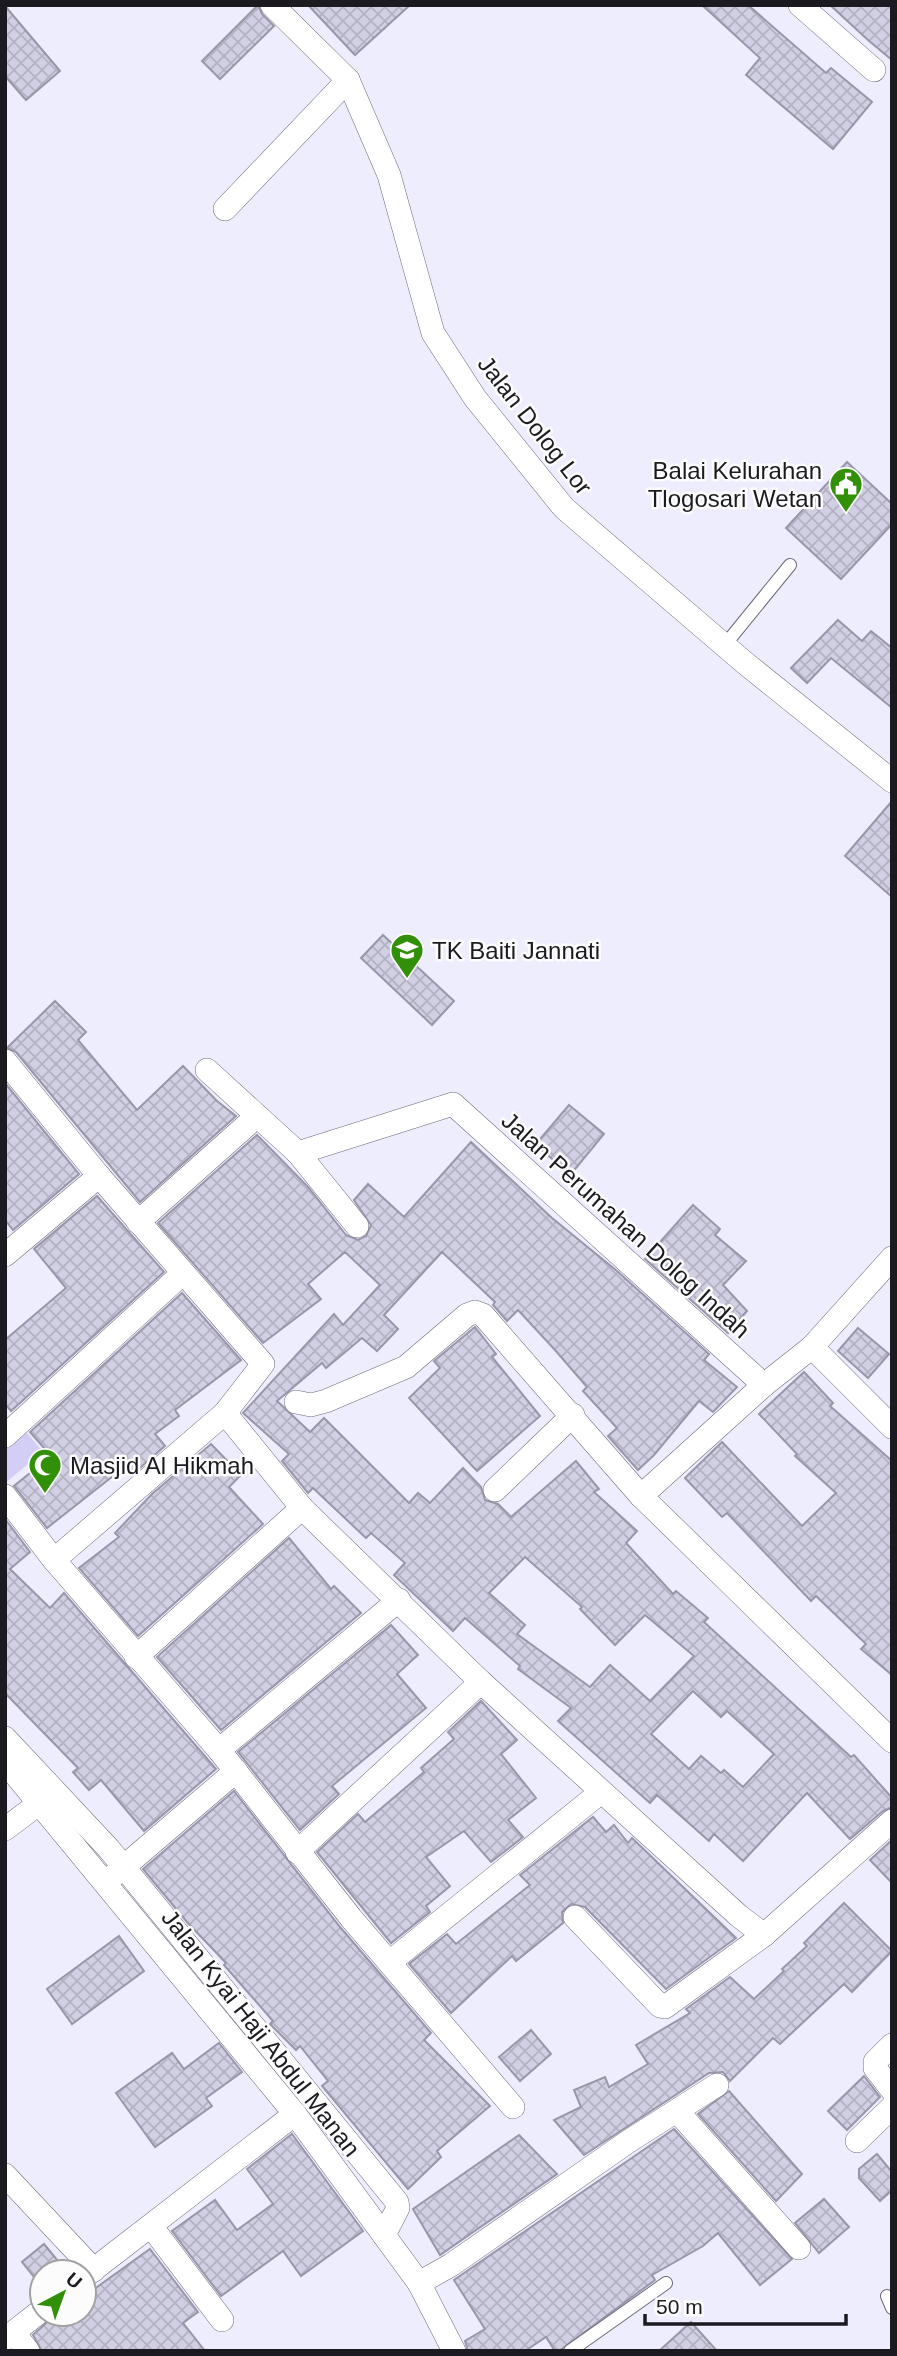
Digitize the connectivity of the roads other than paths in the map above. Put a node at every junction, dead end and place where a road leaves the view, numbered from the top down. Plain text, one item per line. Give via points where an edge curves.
1 (272, 5) edge
2 (800, 5) edge
3 (874, 70) dead end
4 (348, 80) junction
5 (225, 209) dead end
6 (790, 565) dead end
7 (724, 646) junction
8 (892, 781) edge
9 (5, 1061) edge
10 (207, 1070) dead end
11 (257, 1116) junction
12 (298, 1153) junction
13 (99, 1177) junction
14 (138, 1222) junction
15 (357, 1226) dead end
16 (5, 1255) edge
17 (892, 1258) edge
18 (183, 1273) junction
19 (812, 1347) junction
20 (764, 1385) junction
21 (296, 1402) dead end
22 (225, 1413) junction
23 (573, 1415) junction
24 (892, 1427) edge
25 (5, 1436) edge
26 (495, 1490) dead end
27 (5, 1496) edge
28 (641, 1496) junction
29 (302, 1508) junction
30 (54, 1560) junction
31 (399, 1600) junction
32 (136, 1657) junction
33 (481, 1682) junction
34 (5, 1738) edge
35 (892, 1741) edge
36 (219, 1750) junction
37 (5, 1762) edge
38 (236, 1771) junction
39 (601, 1792) junction
40 (41, 1801) junction
41 (892, 1821) edge
42 (5, 1829) edge
43 (297, 1852) junction
44 (115, 1874) junction
45 (575, 1917) dead end
46 (764, 1935) junction
47 (390, 1962) junction
48 (892, 2045) edge
49 (717, 2085) dead end
50 (892, 2090) edge
51 (892, 2106) edge
52 (513, 2107) dead end
53 (678, 2112) junction
54 (295, 2114) junction
55 (857, 2141) dead end
56 (5, 2175) edge
57 (151, 2226) junction
58 (384, 2235) junction
59 (799, 2248) dead end
60 (76, 2258) edge
61 (98, 2267) edge
62 (419, 2283) junction
63 (666, 2283) dead end
64 (222, 2320) dead end
65 (28, 2327) edge
66 (16, 2341) edge
67 (454, 2351) edge
68 (570, 2351) edge

1 - 4 street, Jalan Dolog Lor
2 - 3 street
4 - 5 street
4 - 7 street, Jalan Dolog Lor via 389,175 433,333 475,398 564,508
6 - 7 lane
7 - 8 street, Jalan Dolog Lor
9 - 13 street
10 - 11 street
11 - 12 street
11 - 14 street
12 - 15 street
12 - 20 street, Jalan Perumahan Dolog Indah via 453,1104
13 - 14 street
13 - 16 street
14 - 18 street
17 - 19 street
18 - 22 street via 262,1364
18 - 25 street
19 - 20 street
19 - 24 street
20 - 28 street
21 - 23 street via 326,1401 406,1367 475,1312 491,1320
22 - 29 street
22 - 30 street
23 - 26 street
23 - 28 street
27 - 30 street
28 - 35 street
29 - 31 street
29 - 32 street
30 - 32 street
31 - 33 street
31 - 36 street
32 - 36 street
33 - 39 street
33 - 43 street
34 - 44 street
36 - 38 street
37 - 40 street, Jalan Kyai Haji Abdul Manan
38 - 43 street
38 - 44 street
39 - 46 street
39 - 47 street
40 - 42 street
40 - 44 street, Jalan Kyai Haji Abdul Manan
41 - 46 street
43 - 47 street
44 - 54 street, Jalan Kyai Haji Abdul Manan
44 - 58 street via 397,2202
45 - 46 street via 665,2007
47 - 52 street
48 - 50 street via 875,2062
49 - 53 street
51 - 55 street
53 - 59 street
53 - 62 street
54 - 57 street
54 - 58 street, Jalan Kyai Haji Abdul Manan
56 - 60 street
57 - 61 street
57 - 64 street
58 - 62 street, Jalan Kyai Haji Abdul Manan
62 - 67 street, Jalan Kyai Haji Abdul Manan
63 - 68 lane
65 - 66 street

